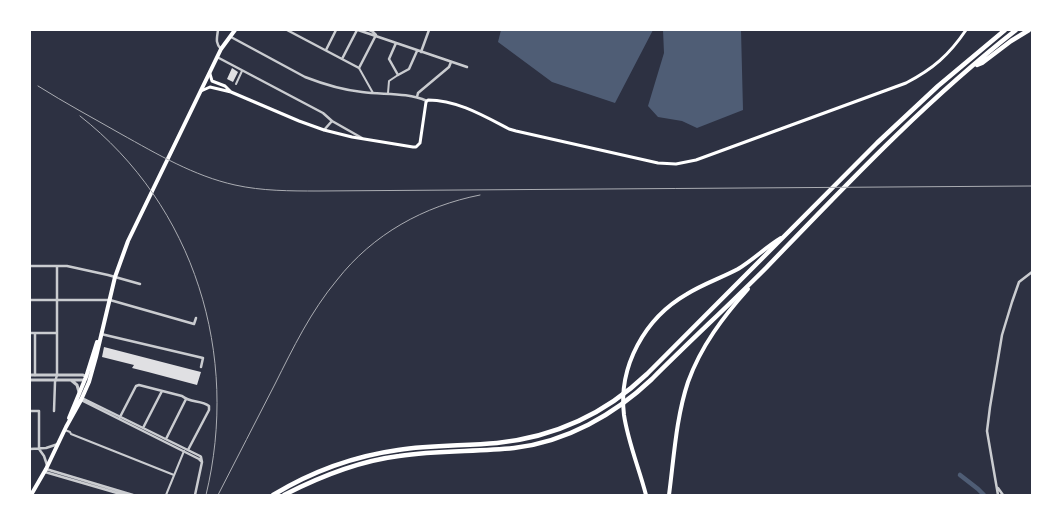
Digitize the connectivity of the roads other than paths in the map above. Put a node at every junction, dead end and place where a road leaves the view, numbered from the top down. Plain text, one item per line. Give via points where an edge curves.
1 (218, 30) edge
2 (234, 30) edge
3 (287, 30) edge
4 (336, 30) edge
5 (358, 30) edge
6 (369, 30) edge
7 (429, 30) edge
8 (966, 30) edge
9 (998, 30) edge
10 (1005, 30) edge
11 (1016, 30) edge
12 (1028, 30) edge
13 (376, 35) junction
14 (231, 37) junction
15 (994, 39) junction
16 (396, 43) junction
17 (222, 49) junction
18 (326, 50) junction
19 (417, 51) junction
20 (422, 52) junction
21 (218, 57) junction
22 (342, 59) junction
23 (450, 62) junction
24 (467, 67) dead end
25 (971, 67) junction
26 (359, 68) junction
27 (242, 71) junction
28 (210, 74) junction
29 (398, 75) junction
30 (212, 81) junction
31 (206, 82) junction
32 (236, 84) dead end
33 (210, 87) junction
34 (201, 91) junction
35 (231, 92) junction
36 (373, 93) junction
37 (388, 93) junction
38 (417, 97) junction
39 (427, 101) junction
40 (332, 121) junction
41 (324, 130) junction
42 (364, 139) junction
43 (785, 235) junction
44 (30, 266) edge
45 (58, 266) junction
46 (763, 270) junction
47 (1032, 272) edge
48 (115, 277) junction
49 (140, 284) dead end
50 (30, 300) edge
51 (58, 300) junction
52 (110, 300) junction
53 (196, 318) dead end
54 (30, 333) edge
55 (35, 333) junction
56 (57, 333) junction
57 (101, 334) junction
58 (96, 359) junction
59 (201, 367) dead end
60 (57, 375) junction
61 (30, 376) edge
62 (35, 376) junction
63 (86, 378) junction
64 (30, 380) edge
65 (55, 380) junction
66 (70, 380) junction
67 (162, 391) junction
68 (81, 397) junction
69 (186, 399) junction
70 (30, 411) edge
71 (54, 411) dead end
72 (120, 417) junction
73 (66, 428) junction
74 (143, 428) junction
75 (166, 439) junction
76 (59, 443) junction
77 (468, 448) junction
78 (30, 449) edge
79 (41, 449) junction
80 (188, 450) junction
81 (184, 451) junction
82 (44, 456) junction
83 (53, 456) junction
84 (202, 462) junction
85 (46, 470) junction
86 (174, 475) junction
87 (997, 487) junction
88 (31, 495) edge
89 (124, 495) edge
90 (133, 495) edge
91 (166, 495) edge
92 (195, 495) edge
93 (273, 495) edge
94 (284, 495) edge
95 (645, 495) edge
96 (670, 495) edge
97 (998, 495) edge
98 (1003, 495) edge

1 - 17 street via 216,41
2 - 14 main road
3 - 18 street
4 - 18 street
5 - 13 street
5 - 22 street
6 - 13 street
7 - 20 street
8 - 39 main road via 939,63 906,83 696,160 676,164 658,163 516,131 458,105
9 - 15 highway
10 - 15 highway
11 - 25 highway
12 - 25 highway via 982,63
13 - 16 street
13 - 26 street
14 - 17 main road
14 - 36 street via 305,77 344,89
15 - 43 highway via 915,107
16 - 19 street
16 - 29 street via 389,59
17 - 21 main road
18 - 22 street
19 - 20 street
19 - 29 street via 409,69
20 - 23 street
21 - 27 street
21 - 28 main road
22 - 26 street
23 - 24 street
23 - 38 street via 449,67
25 - 46 highway via 855,176
26 - 36 street
27 - 32 street
27 - 40 street
28 - 30 main road
28 - 31 main road
29 - 37 street via 389,81
30 - 31 main road
30 - 35 main road
31 - 33 main road
31 - 34 main road
33 - 34 main road
33 - 35 main road
34 - 48 main road via 130,236
35 - 41 main road
36 - 37 street
37 - 38 street
38 - 39 street
39 - 42 main road via 420,143 416,147
40 - 41 street
40 - 42 street
41 - 42 main road
43 - 77 highway via 630,390 609,405 570,425 540,435
43 - 95 main road via 747,263 688,293 662,311 635,349 626,373 624,413
44 - 45 street
45 - 48 street
45 - 51 street
46 - 77 highway via 647,384 608,414 568,434 538,444 514,448
46 - 96 main road via 717,326 688,382 681,408
47 - 87 street via 1018,282 1002,334 990,407 987,431
48 - 49 street
48 - 52 main road
50 - 51 street
51 - 52 street
51 - 56 street
52 - 53 street via 194,324
52 - 57 main road
54 - 55 street
55 - 56 street
55 - 62 street
56 - 60 street
57 - 58 main road
57 - 59 street via 203,358
57 - 63 main road
58 - 63 main road
58 - 68 main road
60 - 62 street
60 - 63 street via 83,375
60 - 65 street
61 - 62 street
63 - 66 street
63 - 68 main road
64 - 65 street
65 - 66 street
65 - 71 street
66 - 68 street via 77,384
67 - 69 street
67 - 72 street via 136,386
67 - 74 street
68 - 72 street
68 - 73 main road
68 - 73 main road
68 - 81 street
69 - 75 street
69 - 80 street via 208,405 209,410
70 - 79 street via 39,411
72 - 74 street
73 - 76 main road
73 - 86 street via 71,434
74 - 75 street
75 - 80 street
76 - 79 street
76 - 83 main road
77 - 93 highway via 405,449 363,458 316,473
77 - 94 highway via 364,463
78 - 79 street
79 - 82 street
79 - 83 street via 50,451
80 - 84 street via 202,457
81 - 84 street
81 - 86 street
82 - 83 street
82 - 85 street
83 - 85 main road
84 - 92 street
85 - 88 main road
85 - 89 street
85 - 90 street
86 - 91 street
87 - 97 street
87 - 98 street

